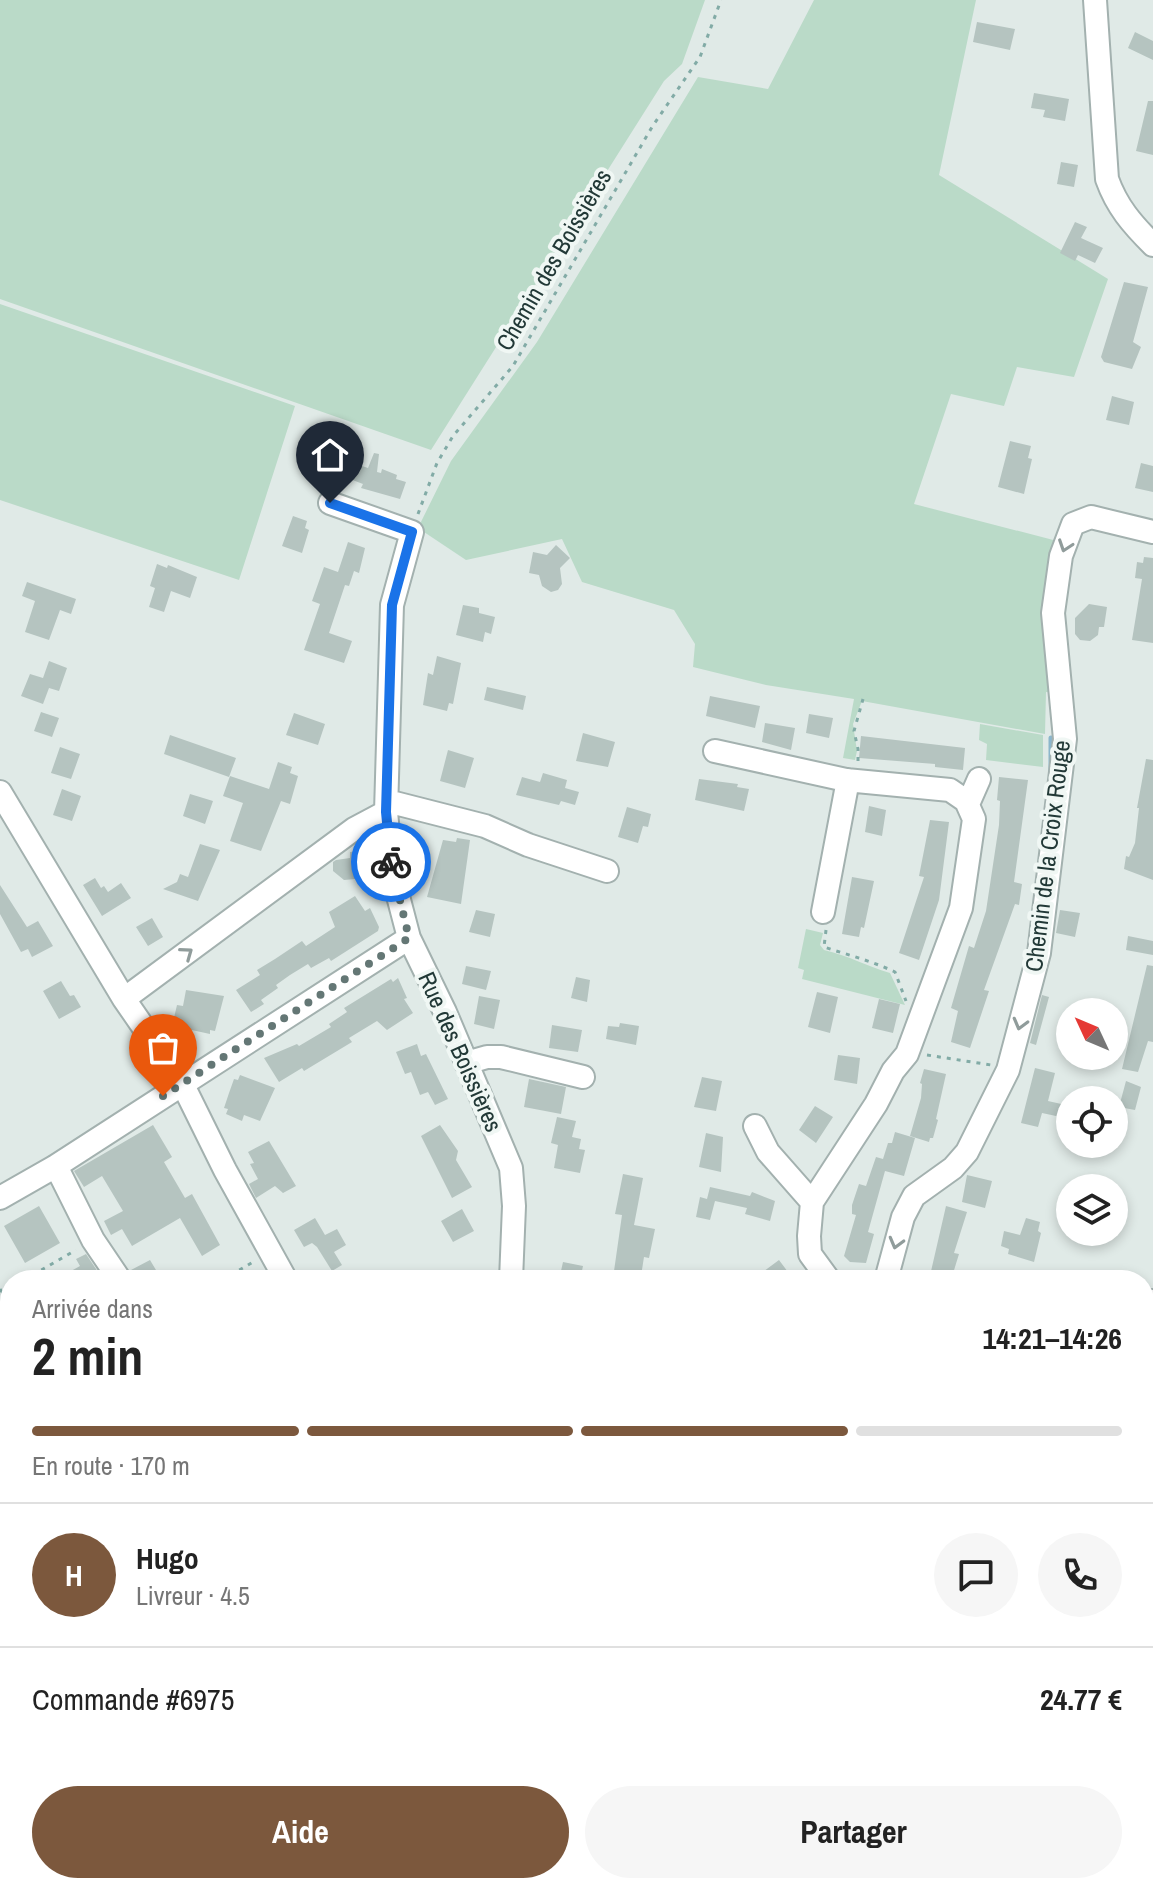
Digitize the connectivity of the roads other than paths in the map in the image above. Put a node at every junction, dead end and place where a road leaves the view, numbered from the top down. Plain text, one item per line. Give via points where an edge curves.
1 (1095, 0) edge
2 (1153, 245) edge
3 (330, 503) dead end
4 (1153, 532) edge
5 (715, 751) dead end
6 (979, 779) dead end
7 (852, 780) junction
8 (0, 792) edge
9 (968, 804) junction
10 (387, 807) junction
11 (607, 871) dead end
12 (825, 920) road end
13 (409, 938) junction
14 (124, 999) junction
15 (466, 1063) junction
16 (583, 1077) dead end
17 (182, 1083) junction
18 (755, 1126) dead end
19 (56, 1166) junction
20 (0, 1197) edge
21 (812, 1202) junction
22 (113, 1270) edge
23 (280, 1270) edge
24 (511, 1270) edge
25 (822, 1270) edge
26 (889, 1270) edge

1 - 2 street via 1107,179 1123,212
3 - 10 street, Rue des Boissières via 412,532 392,605
4 -> 26 street, Chemin de la Croix Rouge via 1091,517 1073,524 1061,556 1053,613 1065,739 1039,953 1009,1067 967,1152 914,1196
5 - 7 street
6 - 9 street
7 - 9 street via 950,790
7 - 12 street
8 - 14 street
9 - 21 street via 974,819 961,908 908,1052
10 - 11 street via 485,826
10 - 13 street, Rue des Boissières via 392,873
14 -> 10 street
13 - 15 street, Rue des Boissières
13 - 17 street
14 - 17 street
15 - 16 street via 501,1057
15 - 24 street, Rue des Boissières via 511,1168
17 - 19 street
17 - 23 street
18 - 21 street via 768,1152
19 - 20 street
19 - 22 street
21 - 25 street via 810,1254

